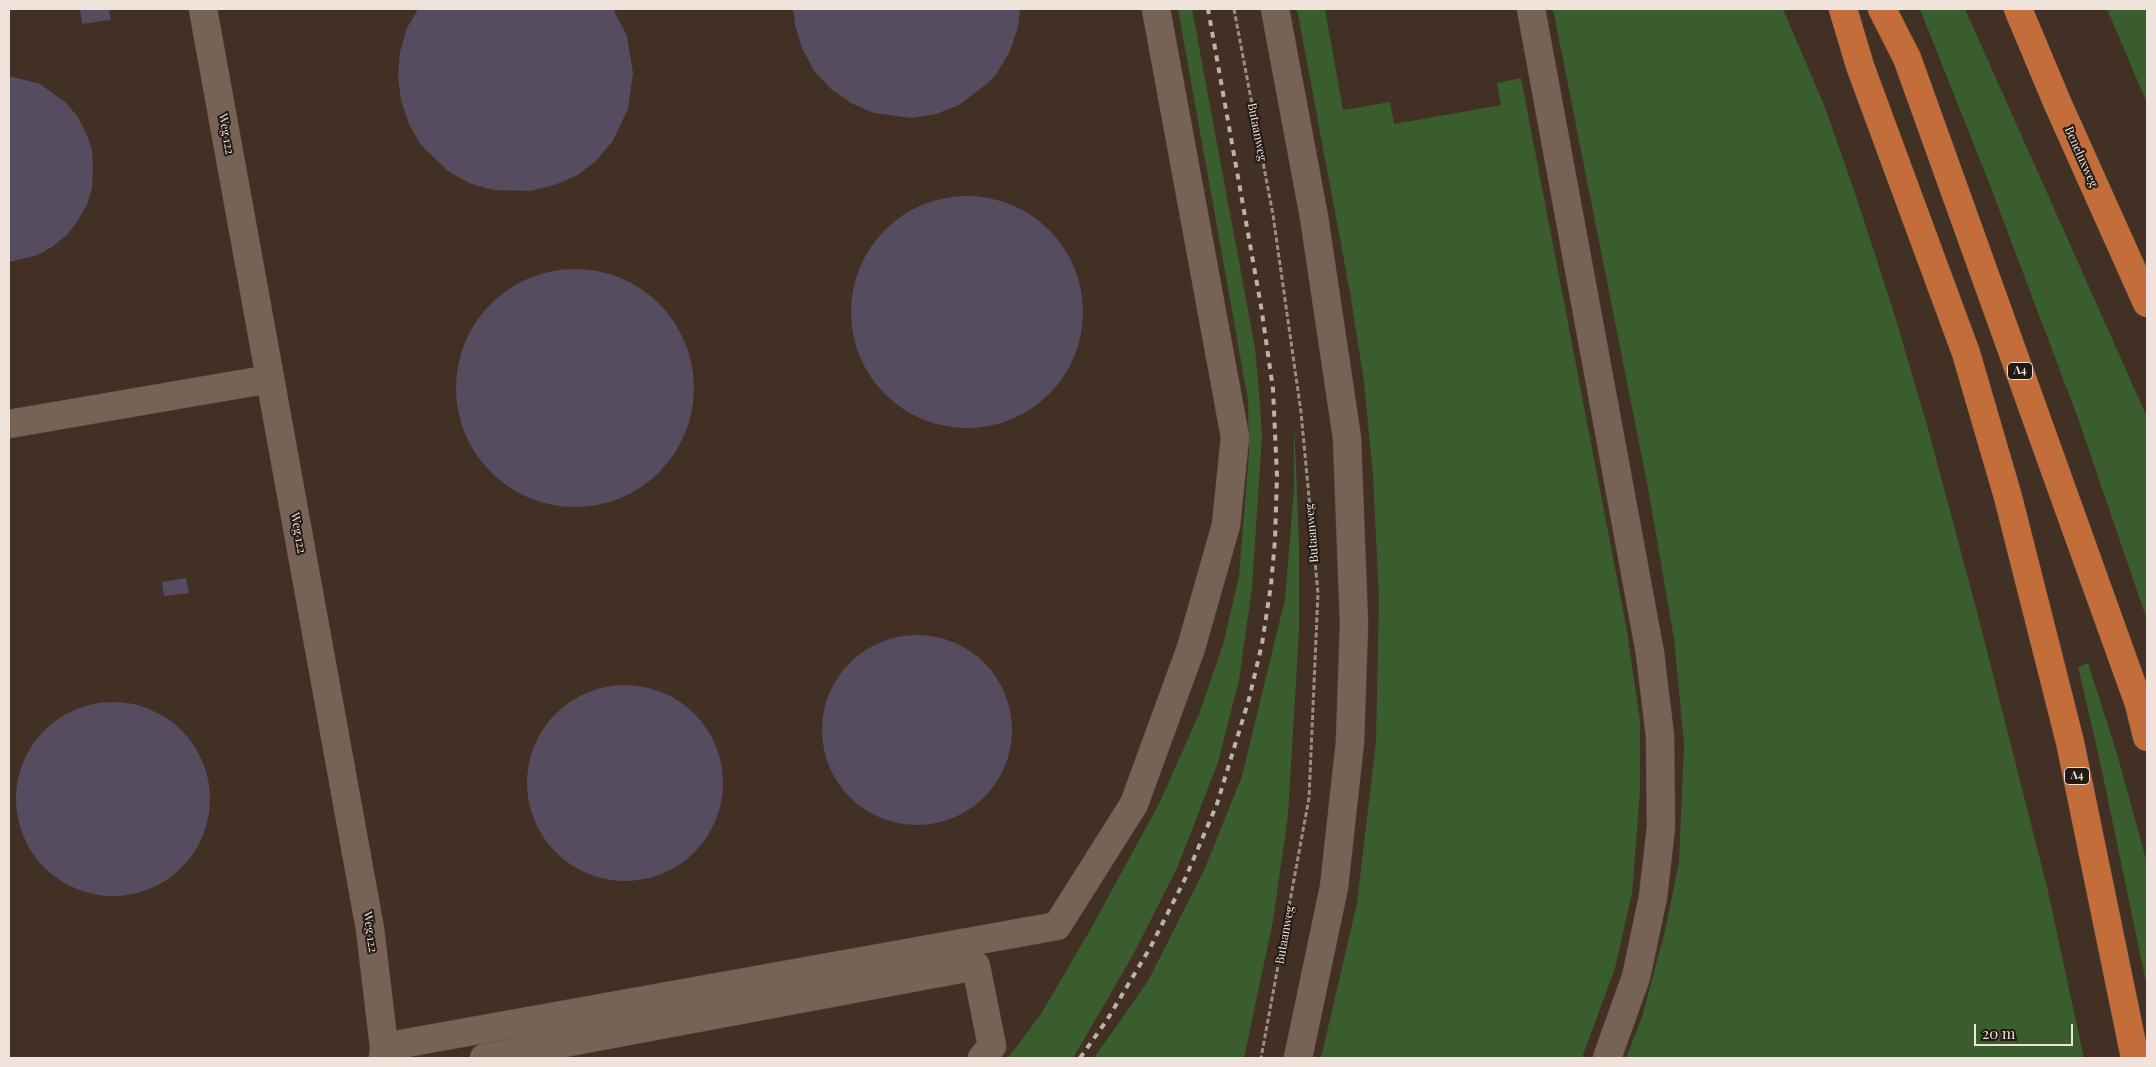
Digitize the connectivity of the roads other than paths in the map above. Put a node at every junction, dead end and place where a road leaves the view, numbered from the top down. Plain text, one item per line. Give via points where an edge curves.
1 (203, 9) edge
2 (1156, 9) edge
3 (1275, 9) edge
4 (1531, 9) edge
5 (1843, 9) edge
6 (1882, 9) edge
7 (2018, 9) edge
8 (2147, 304) edge
9 (270, 379) junction
10 (9, 424) edge
11 (2147, 737) edge
12 (384, 1053) edge
13 (1299, 1053) edge
14 (484, 1058) edge
15 (982, 1058) edge
16 (1607, 1058) edge
17 (2135, 1058) edge

1 - 9 street, Weg 122
2 - 12 street via 1235,437 1226,525 1191,648 1134,804 1057,926
3 - 13 street via 1314,217 1347,438 1354,624 1350,742 1334,887
4 - 16 street via 1650,653 1660,736 1661,827 1653,897 1636,977
5 - 17 highway, A4 via 1860,66 1966,353 2008,497 2070,742
6 - 11 highway, A4 via 1911,68 2139,704
7 - 8 highway, Beneluxweg
9 - 10 street
9 - 12 street, Weg 122 via 370,929
14 - 15 street via 976,966 992,1046

